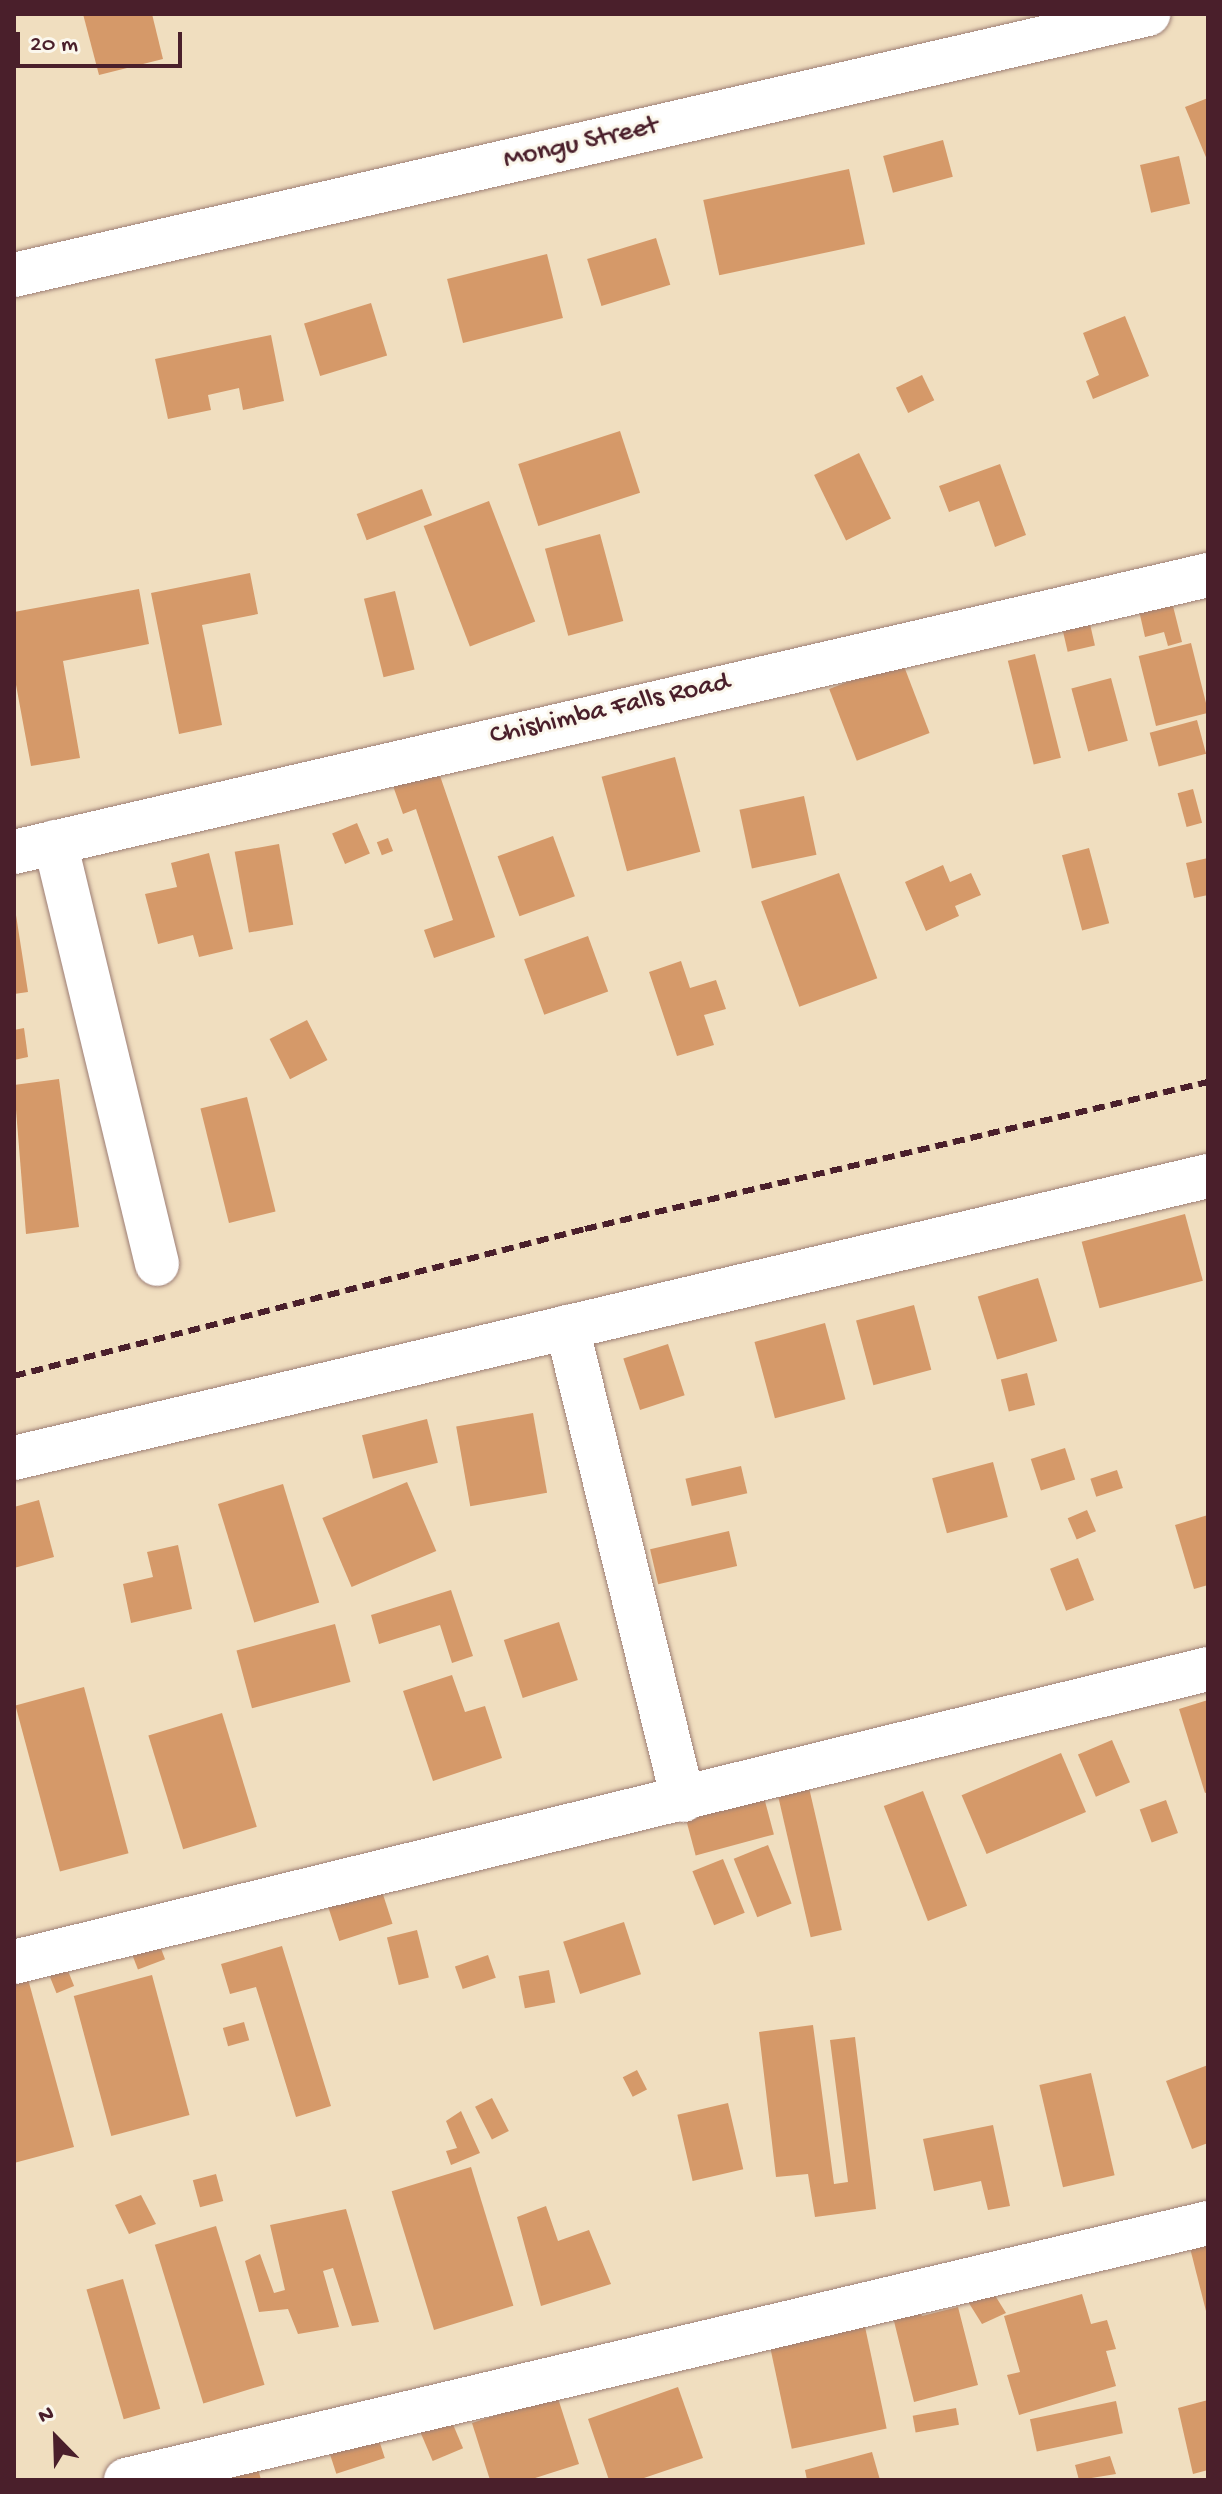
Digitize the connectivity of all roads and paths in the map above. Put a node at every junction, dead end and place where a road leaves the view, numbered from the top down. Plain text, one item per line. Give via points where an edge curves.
1 (1148, 14) edge
2 (14, 275) edge
3 (1208, 575) edge
4 (35, 847) edge
5 (1208, 1176) edge
6 (157, 1264) dead end
7 (567, 1327) junction
8 (14, 1458) edge
9 (1208, 1669) edge
10 (683, 1800) junction
11 (14, 1962) edge
12 (1208, 2223) edge
13 (126, 2480) edge

1 - 2 street, Mongu Street
3 - 4 street, Chishimba Falls Road
4 - 6 street
5 - 7 street
7 - 8 street
7 - 10 street
9 - 10 street
10 - 11 street
12 - 13 street

